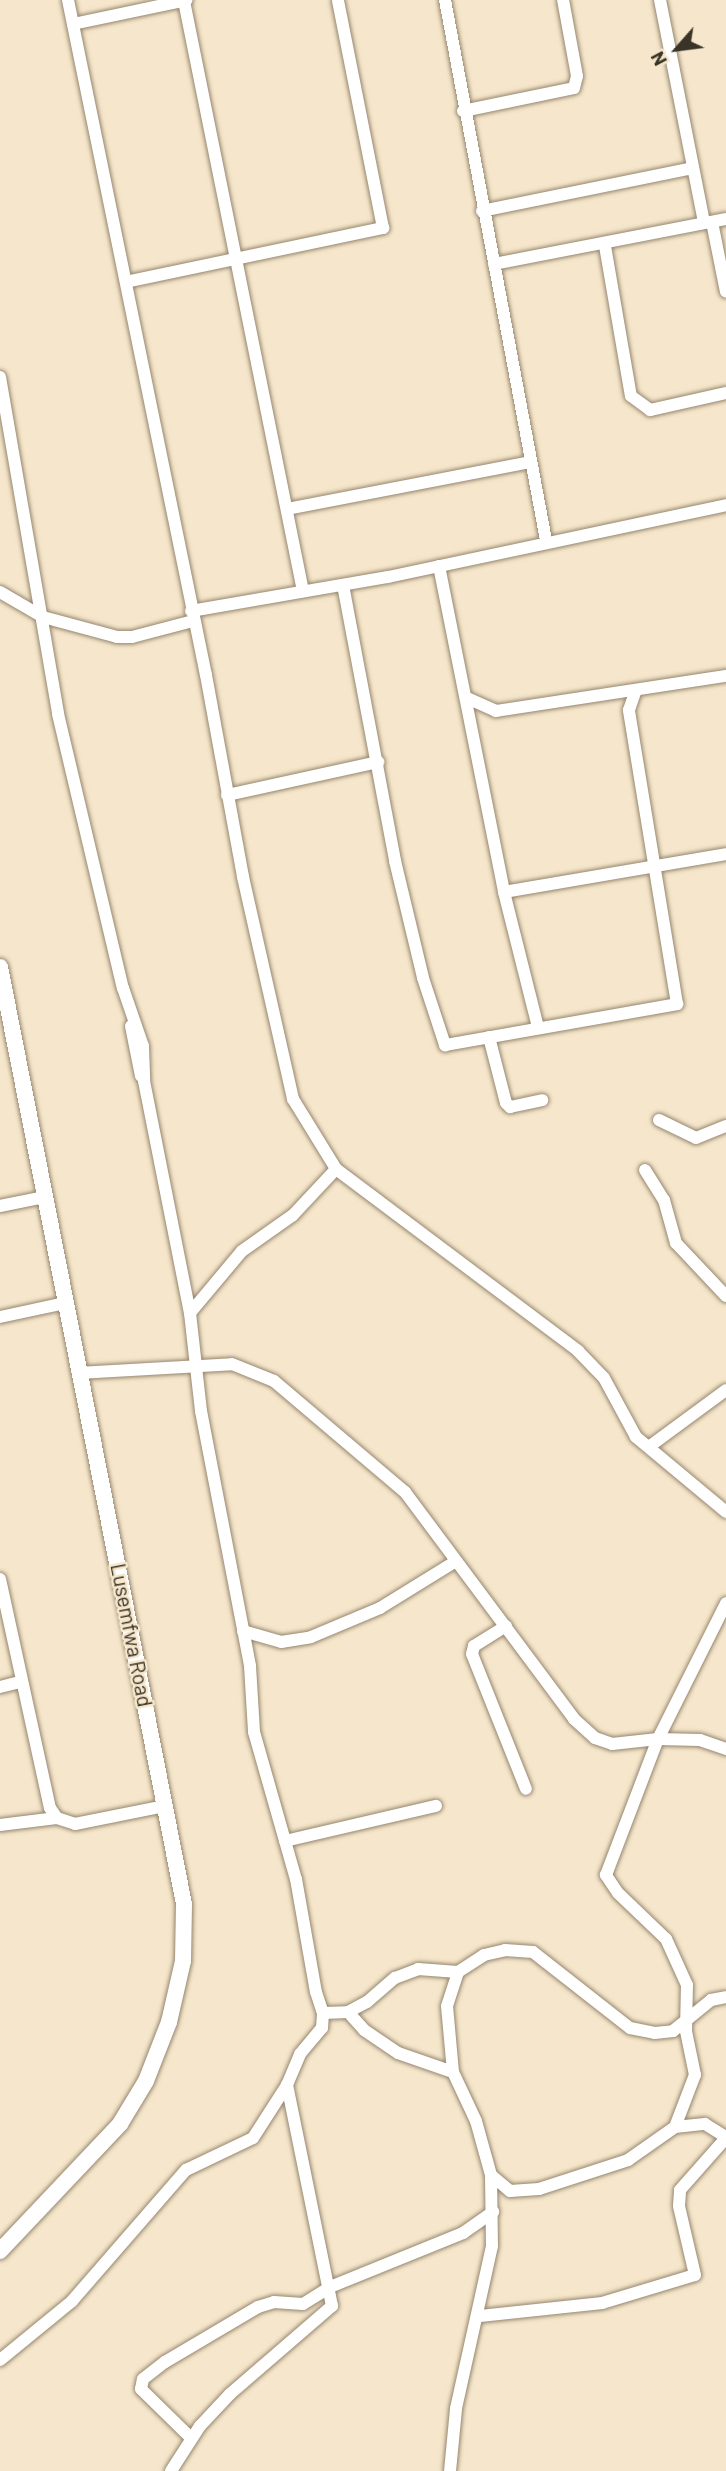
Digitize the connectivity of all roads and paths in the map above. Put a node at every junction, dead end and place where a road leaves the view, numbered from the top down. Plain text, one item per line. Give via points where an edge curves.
1 (68, 0) edge
2 (186, 0) edge
3 (338, 0) edge
4 (445, 0) edge
5 (563, 0) edge
6 (660, 0) edge
7 (73, 24) junction
8 (463, 111) junction
9 (692, 168) junction
10 (482, 211) junction
11 (726, 219) edge
12 (708, 223) junction
13 (605, 246) junction
14 (237, 259) junction
15 (494, 264) junction
16 (126, 282) junction
17 (726, 292) edge
18 (0, 377) edge
19 (726, 393) edge
20 (531, 462) junction
21 (726, 505) edge
22 (286, 509) junction
23 (546, 540) junction
24 (439, 566) junction
25 (343, 584) junction
26 (303, 591) junction
27 (0, 592) edge
28 (192, 616) junction
29 (43, 617) junction
30 (726, 676) edge
31 (636, 690) junction
32 (611, 693) junction
33 (467, 698) junction
34 (629, 710) junction
35 (377, 762) junction
36 (227, 794) junction
37 (726, 854) edge
38 (655, 866) junction
39 (504, 892) junction
40 (0, 967) edge
41 (538, 1027) junction
42 (489, 1037) junction
43 (542, 1100) dead end
44 (659, 1120) dead end
45 (726, 1126) edge
46 (336, 1169) junction
47 (645, 1170) dead end
48 (45, 1197) junction
49 (0, 1206) edge
50 (726, 1296) edge
51 (65, 1303) junction
52 (190, 1312) junction
53 (0, 1317) edge
54 (197, 1367) junction
55 (78, 1373) junction
56 (726, 1390) edge
57 (650, 1446) junction
58 (726, 1511) edge
59 (456, 1561) junction
60 (0, 1579) edge
61 (726, 1603) edge
62 (506, 1626) junction
63 (243, 1632) junction
64 (20, 1682) junction
65 (0, 1687) edge
66 (658, 1739) junction
67 (726, 1749) edge
68 (526, 1789) dead end
69 (436, 1805) dead end
70 (164, 1806) junction
71 (57, 1818) junction
72 (0, 1825) edge
73 (285, 1841) junction
74 (458, 1972) junction
75 (726, 1997) edge
76 (348, 2012) junction
77 (323, 2013) junction
78 (687, 2015) junction
79 (453, 2072) junction
80 (287, 2085) junction
81 (675, 2127) junction
82 (726, 2138) edge
83 (491, 2175) junction
84 (493, 2212) junction
85 (0, 2251) edge
86 (330, 2287) junction
87 (480, 2316) junction
88 (0, 2360) edge
89 (191, 2438) junction
90 (171, 2471) edge
91 (450, 2471) edge

1 - 7 street
2 - 7 street
2 - 14 street
3 - 14 street via 383,228
4 - 8 street
5 - 8 street via 577,76 575,88
6 - 9 street
7 - 16 street
8 - 10 street
9 - 10 street
9 - 12 street
10 - 15 street
11 - 12 street
12 - 13 street
12 - 17 street
13 - 15 street
13 - 19 street via 631,396 650,410
14 - 16 street
14 - 22 street
15 - 20 street
16 - 28 street
18 - 29 street
20 - 22 street
20 - 23 street
21 - 23 street
22 - 26 street
23 - 24 street
24 - 25 street
24 - 33 street
25 - 26 street
25 - 35 street
26 - 28 street
27 - 29 street
28 - 29 street via 132,638
28 - 36 street
29 - 52 street via 58,714 131,1015 143,1046 144,1082
30 - 31 street
31 - 32 street
31 - 34 street
32 - 33 street via 496,711
32 - 34 street
33 - 39 street
34 - 38 street
35 - 36 street
35 - 42 street via 423,978 443,1042 449,1045
36 - 46 street via 293,1099
37 - 38 street
38 - 39 street
38 - 41 street via 677,1004
39 - 41 street
40 - 48 street, Lusemfwa Road
41 - 42 street
42 - 43 street via 510,1107
44 - 45 street via 696,1139
46 - 52 street via 293,1215 242,1251
46 - 57 street via 578,1351 604,1378 636,1437
47 - 50 street via 664,1200 676,1243
48 - 49 street
48 - 51 street, Lusemfwa Road
51 - 53 street
51 - 55 street, Lusemfwa Road
52 - 54 street
54 - 55 street
54 - 59 street via 232,1364 274,1381 405,1492
54 - 63 street
55 - 70 street, Lusemfwa Road
56 - 57 street
57 - 58 street
59 - 62 street
59 - 63 street via 380,1608 311,1637 281,1642
60 - 64 street
61 - 66 street
62 - 66 street via 548,1688 594,1738 612,1744
62 - 68 street via 474,1646 472,1654
63 - 73 street via 254,1732
64 - 65 street
64 - 71 street via 43,1790
66 - 67 street via 700,1740
66 - 78 street via 606,1874 618,1893 666,1939 687,1985
69 - 73 street
70 - 71 street via 75,1824
70 - 85 street, Lusemfwa Road via 184,1904 183,1961 169,2022 146,2081 120,2124
71 - 72 street
73 - 77 street
74 - 76 street via 418,1969 395,1978 367,2003
74 - 78 street via 484,1955 505,1950 533,1952 630,2028 673,2031
74 - 79 street via 447,2006
75 - 78 street via 711,2000
76 - 77 street
76 - 79 street via 364,2030 398,2053
77 - 80 street via 322,2028 300,2054
78 - 81 street via 695,2075
79 - 83 street via 476,2121
80 - 86 street
80 - 88 street via 253,2138 186,2170 72,2301
81 - 82 street via 705,2124
81 - 83 street via 628,2160 540,2189 510,2191
82 - 87 street via 680,2190 679,2206 695,2275 602,2303
83 - 84 street
84 - 86 street via 463,2233
84 - 87 street
86 - 89 street via 329,2312 230,2394
86 - 89 street via 303,2304 292,2307 274,2302 258,2308 180,2352 144,2379 141,2389 145,2396
87 - 91 street via 456,2409
89 - 90 street

